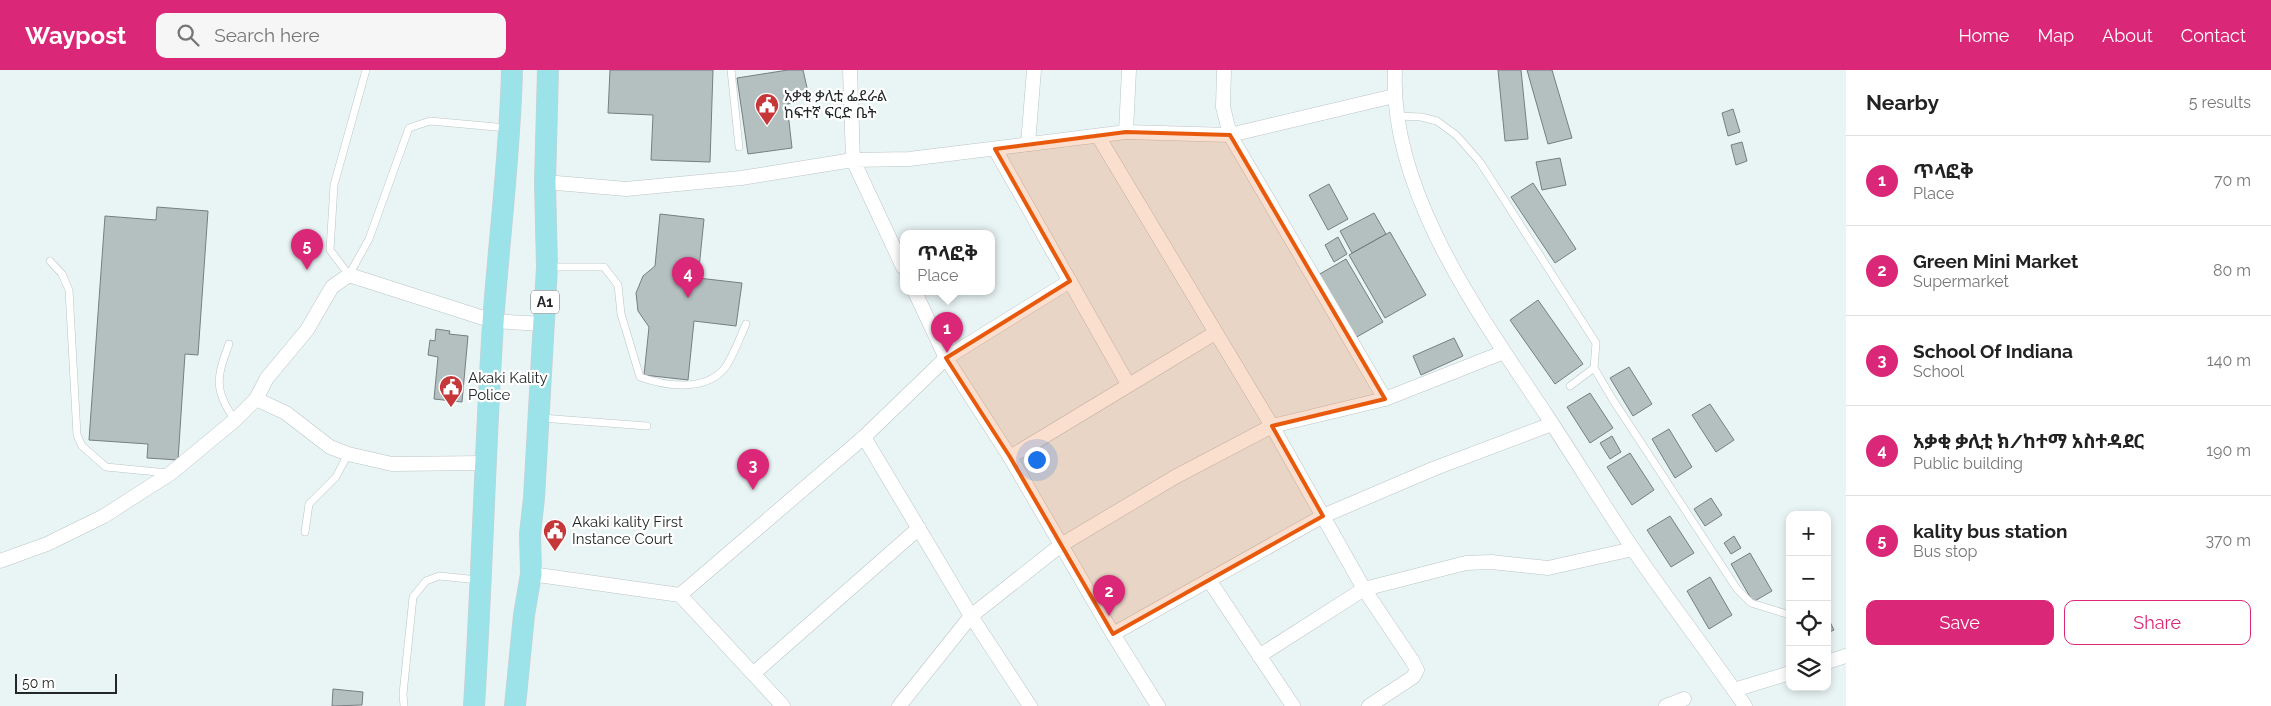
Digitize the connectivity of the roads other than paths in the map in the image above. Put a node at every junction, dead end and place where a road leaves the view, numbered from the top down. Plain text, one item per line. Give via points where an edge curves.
1 (366, 70) edge
2 (512, 70) edge
3 (548, 70) edge
4 (731, 70) edge
5 (850, 70) edge
6 (1034, 70) edge
7 (1129, 70) edge
8 (1224, 70) edge
9 (1395, 70) edge
10 (1394, 96) junction
11 (1398, 116) junction
12 (510, 128) junction
13 (1126, 132) junction
14 (1230, 135) junction
15 (1098, 136) junction
16 (1028, 144) junction
17 (739, 147) dead end
18 (995, 149) junction
19 (853, 160) junction
20 (546, 182) junction
21 (50, 261) dead end
22 (900, 261) edge
23 (547, 267) junction
24 (349, 276) junction
25 (1070, 281) junction
26 (916, 295) edge
27 (493, 322) junction
28 (543, 324) junction
29 (746, 324) dead end
30 (1215, 333) junction
31 (229, 344) dead end
32 (1504, 352) junction
33 (946, 358) junction
34 (1594, 368) junction
35 (1128, 384) junction
36 (1570, 386) dead end
37 (256, 399) junction
38 (1384, 399) junction
39 (539, 418) junction
40 (235, 420) junction
41 (1552, 424) junction
42 (646, 426) dead end
43 (1272, 426) junction
44 (864, 437) junction
45 (348, 454) junction
46 (1010, 457) junction
47 (485, 462) junction
48 (171, 473) junction
49 (1323, 516) junction
50 (919, 528) junction
51 (305, 532) dead end
52 (1061, 545) junction
53 (1633, 550) junction
54 (0, 562) edge
55 (531, 574) junction
56 (480, 580) junction
57 (1210, 580) junction
58 (1364, 589) junction
59 (680, 595) junction
60 (1786, 614) edge
61 (971, 616) junction
62 (1113, 634) junction
63 (1259, 656) junction
64 (1846, 656) edge
65 (1831, 661) edge
66 (754, 673) junction
67 (1786, 674) edge
68 (1734, 690) junction
69 (1684, 699) dead end
70 (404, 706) edge
71 (474, 706) edge
72 (515, 706) edge
73 (784, 706) edge
74 (899, 706) edge
75 (1030, 706) edge
76 (1158, 706) edge
77 (1293, 706) edge
78 (1369, 706) edge
79 (1666, 706) edge
80 (1745, 706) edge

1 - 24 lane via 334,185 330,250
2 - 12 main road
3 - 20 main road, A1
4 - 17 lane
5 - 19 street
6 - 16 street
7 - 13 street
8 - 14 street via 1223,107
9 - 10 street
10 - 11 street
10 - 14 street
11 - 32 street via 1408,164 1442,251
11 - 34 lane via 1421,116 1437,121 1456,135 1480,162 1596,343
12 - 24 lane via 430,120 409,128 369,239
12 - 27 main road
13 - 14 street
13 - 15 street
14 - 38 street
15 - 16 street
15 - 30 street
16 - 18 street
18 - 19 street via 909,160
18 - 25 street
19 - 20 street via 741,178 626,188
19 - 22 street
20 - 23 main road, A1
21 - 48 lane via 62,274 69,290 77,435 82,446 106,467
23 - 28 main road, A1
23 - 29 lane via 604,267 618,286 622,314 640,377 657,383 703,384 724,369
24 - 27 street
24 - 37 street via 332,287 307,330 267,378
25 - 33 street
25 - 35 street
26 - 33 street
27 - 28 street
27 - 47 main road
28 - 39 main road, A1
30 - 35 street
30 - 43 street
31 - 40 lane via 218,372 218,384 225,406
32 - 38 street
32 - 41 street
33 - 44 street
33 - 46 street
34 - 36 lane
34 - 60 lane via 1737,590 1751,603
35 - 46 street
37 - 40 street
37 - 45 street via 286,413 330,447
38 - 43 street
39 - 42 lane
39 - 55 main road, A1 via 530,534
40 - 48 street
41 - 49 street
41 - 53 street
43 - 49 street
43 - 52 street via 1175,476
44 - 50 street
44 - 59 street
45 - 47 street via 392,464
45 - 51 lane via 336,477 309,504
46 - 52 street
47 - 56 main road
48 - 54 street via 104,516 48,544
49 - 57 street
49 - 58 street
50 - 61 street
50 - 66 street
52 - 61 street
52 - 62 street
53 - 58 street via 1548,568 1490,562 1466,564
53 - 68 street
55 - 59 street
55 - 72 main road, A1
56 - 70 lane via 439,576 426,581 414,597
56 - 71 main road
57 - 62 street
57 - 63 street
58 - 63 street
58 - 78 street via 1417,670 1413,677
59 - 66 street
61 - 74 street
61 - 75 street
62 - 76 street
63 - 77 street
64 - 65 street
66 - 73 street
67 - 68 street
68 - 80 street
69 - 79 street

